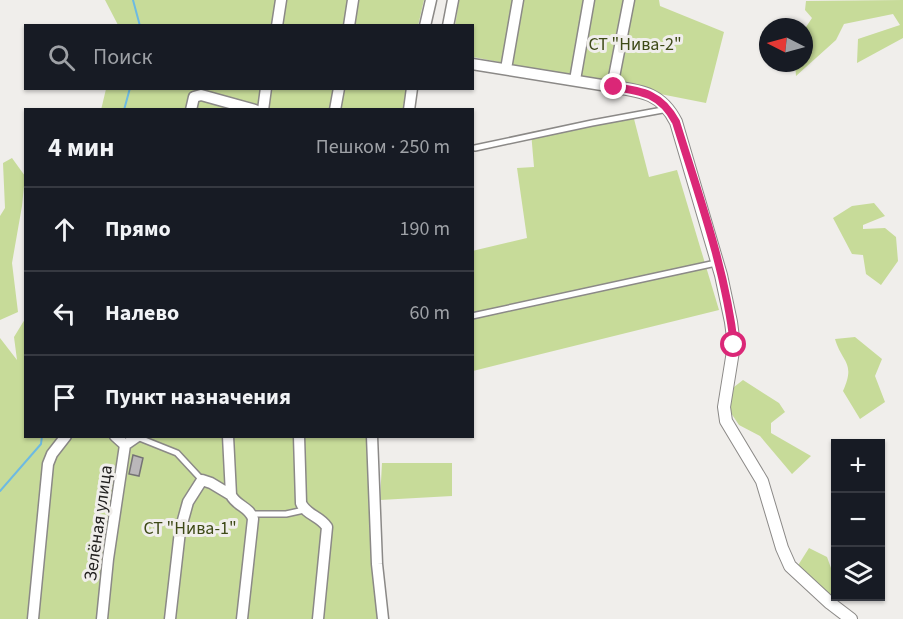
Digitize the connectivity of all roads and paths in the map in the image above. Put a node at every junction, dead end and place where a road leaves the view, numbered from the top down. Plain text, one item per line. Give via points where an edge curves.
1 (281, 0) edge
2 (353, 0) edge
3 (431, 0) edge
4 (453, 0) edge
5 (518, 0) edge
6 (589, 0) edge
7 (629, 0) edge
8 (277, 24) edge
9 (349, 24) edge
10 (425, 24) edge
11 (448, 24) edge
12 (474, 64) edge
13 (507, 69) junction
14 (575, 80) junction
15 (614, 87) junction
16 (266, 90) edge
17 (339, 90) edge
18 (412, 90) edge
19 (191, 108) edge
20 (248, 108) edge
21 (263, 108) edge
22 (335, 108) edge
23 (409, 108) edge
24 (669, 109) junction
25 (475, 148) dead end
26 (718, 262) junction
27 (474, 316) edge
28 (64, 438) edge
29 (117, 438) edge
30 (136, 438) edge
31 (140, 438) edge
32 (228, 438) edge
33 (299, 438) edge
34 (372, 438) edge
35 (125, 445) junction
36 (202, 480) junction
37 (231, 495) junction
38 (304, 510) junction
39 (252, 514) junction
40 (33, 619) edge
41 (102, 619) edge
42 (170, 619) edge
43 (242, 619) edge
44 (318, 619) edge
45 (382, 619) edge
46 (851, 619) edge

1 - 8 street
2 - 9 street
3 - 10 street
4 - 11 street
5 - 13 street
6 - 14 street
7 - 15 street
12 - 13 street
13 - 14 street
14 - 15 street
15 - 24 street via 650,94
16 - 21 street
17 - 22 street
18 - 23 street
19 - 20 street via 194,97 201,94
24 - 25 lane
24 - 26 street
26 - 27 lane
26 - 46 street via 734,345 724,407 726,421 762,481 789,566
28 - 40 street via 48,464
29 - 35 street
30 - 35 street, Зелёная улица
31 - 36 lane via 177,453
32 - 37 street
33 - 38 street
34 - 45 street
35 - 41 street, Зелёная улица
36 - 37 street
36 - 42 street via 188,502 180,531
37 - 39 street
38 - 39 lane
38 - 44 street via 320,518 327,527
39 - 43 street

